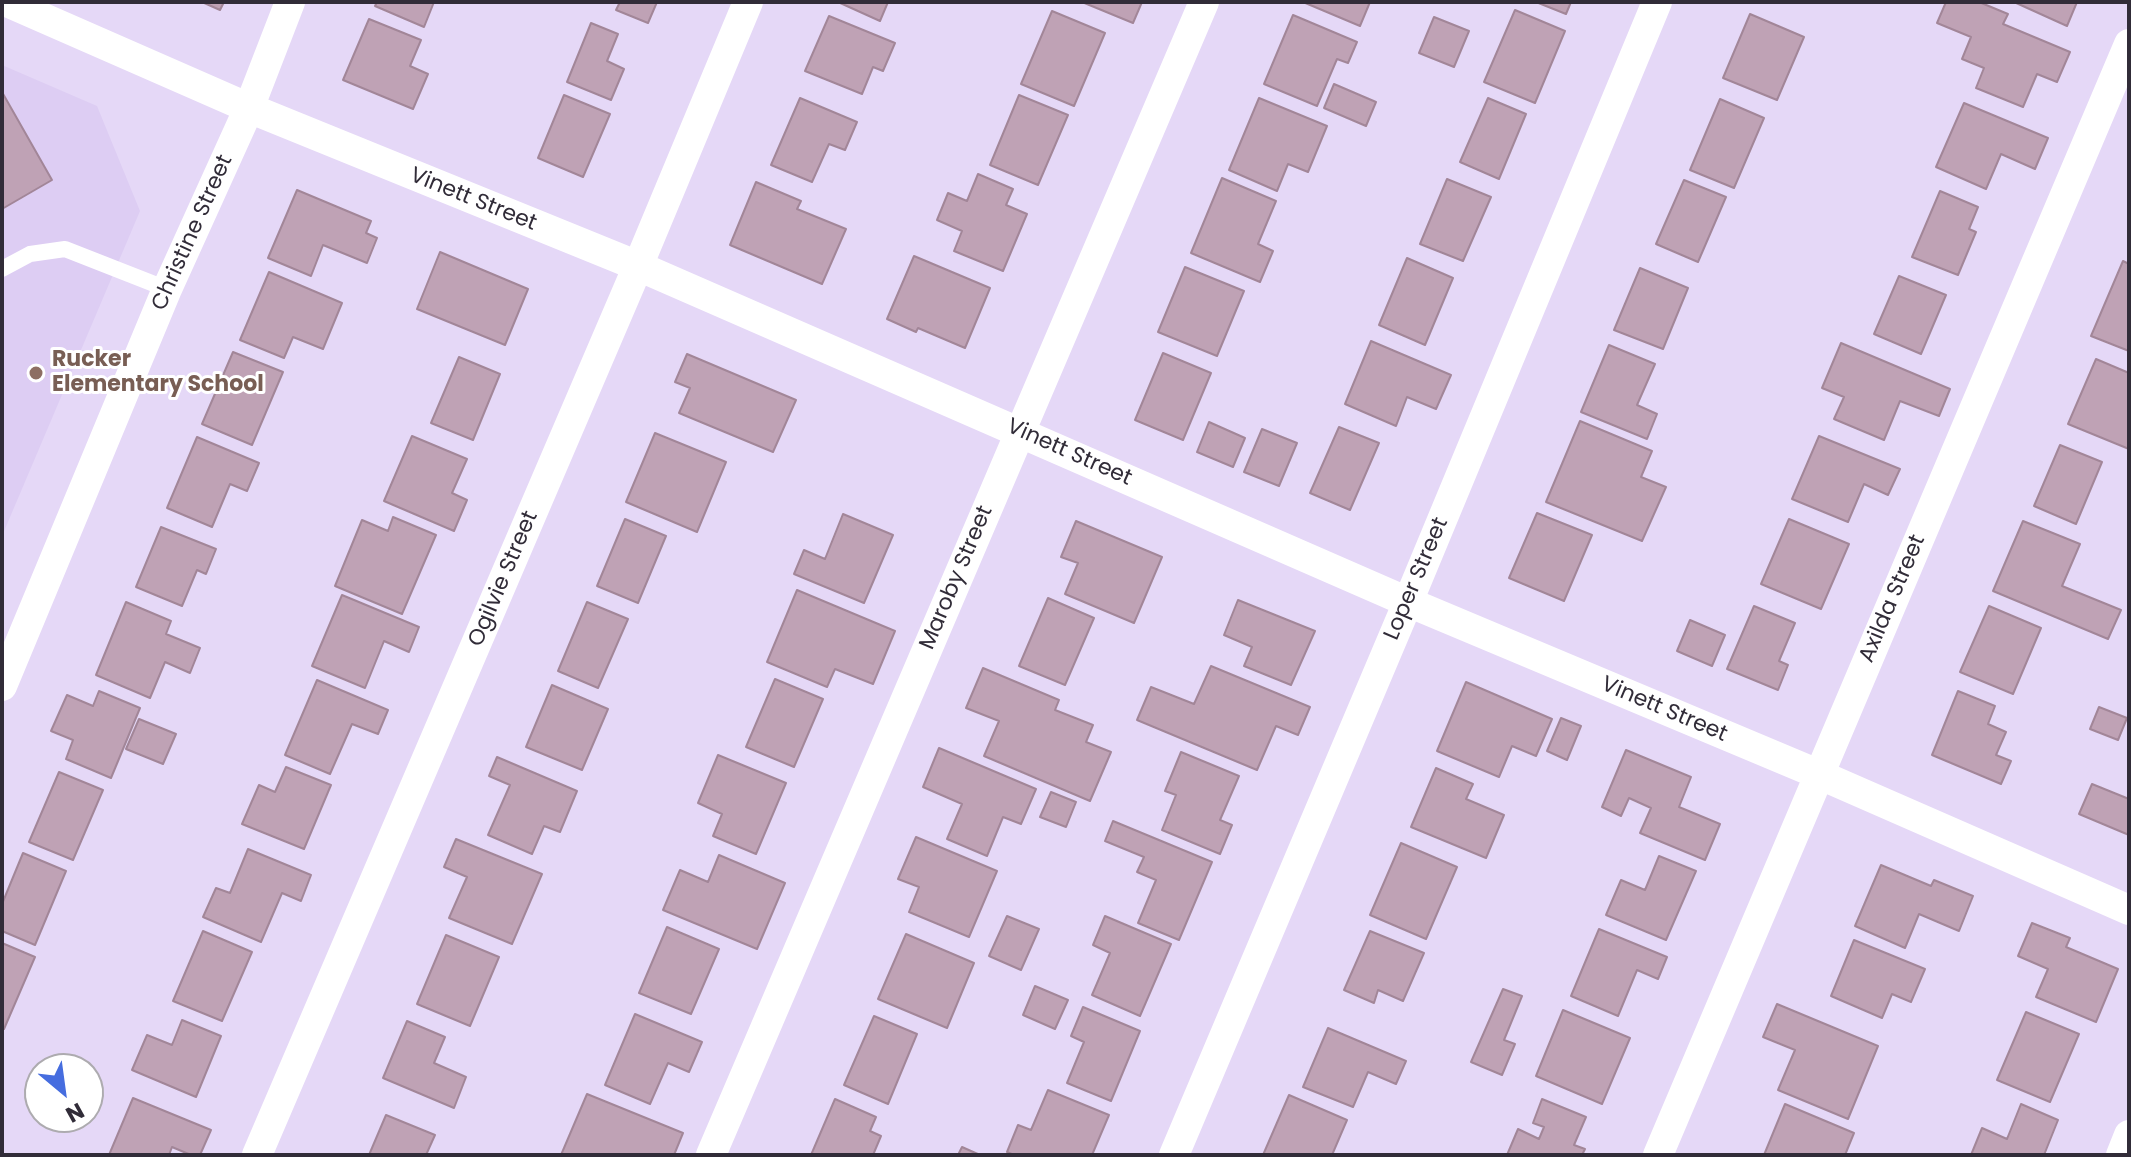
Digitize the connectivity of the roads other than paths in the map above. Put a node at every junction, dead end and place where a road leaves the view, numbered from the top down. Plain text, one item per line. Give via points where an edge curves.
1 (7, 2) edge
2 (290, 2) edge
3 (748, 2) edge
4 (1204, 2) edge
5 (1657, 2) edge
6 (2129, 44) edge
7 (249, 108) junction
8 (638, 266) junction
9 (2, 269) edge
10 (167, 289) junction
11 (1020, 431) junction
12 (1408, 602) junction
13 (2, 686) edge
14 (1818, 774) junction
15 (2129, 910) edge
16 (2129, 1135) edge
17 (257, 1155) edge
18 (711, 1155) edge
19 (1174, 1155) edge
20 (1658, 1155) edge
21 (2121, 1155) edge

1 - 7 street, Vinett Street
2 - 7 street, Christine Street
3 - 8 street, Ogilvie Street
4 - 11 street, Maroby Street
5 - 12 street, Loper Street
6 - 14 street, Axilda Street
7 - 8 street, Vinett Street
7 - 10 street, Christine Street
8 - 11 street, Vinett Street
8 - 17 street, Ogilvie Street
9 - 10 lane via 30,254 65,249
10 - 13 street, Christine Street
11 - 12 street, Vinett Street
11 - 18 street, Maroby Street
12 - 14 street, Vinett Street
12 - 19 street, Loper Street
14 - 15 street, Vinett Street
14 - 20 street, Axilda Street
16 - 21 street

